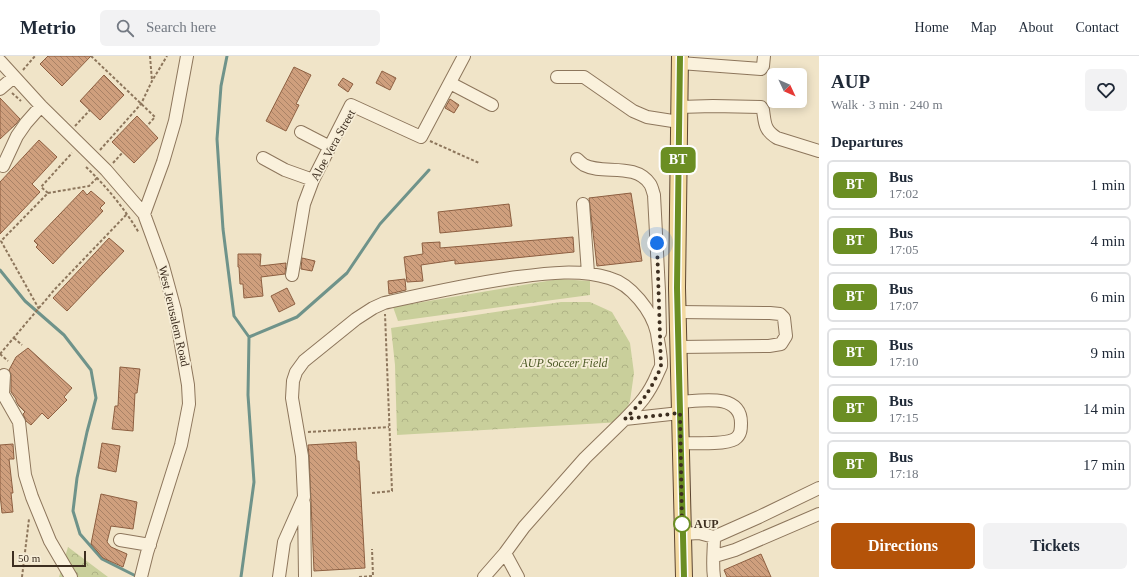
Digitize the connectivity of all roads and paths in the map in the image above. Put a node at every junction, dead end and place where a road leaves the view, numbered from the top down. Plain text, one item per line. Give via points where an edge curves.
1 (35, 56) edge
2 (91, 56) edge
3 (150, 56) edge
4 (167, 56) edge
5 (187, 56) edge
6 (464, 56) edge
7 (764, 56) edge
8 (680, 59) edge
9 (0, 61) edge
10 (557, 77) dead end
11 (15, 78) junction
12 (152, 82) junction
13 (450, 83) junction
14 (2, 88) edge
15 (141, 104) junction
16 (492, 105) dead end
17 (38, 110) junction
18 (90, 110) dead end
19 (679, 115) junction
20 (147, 126) dead end
21 (300, 132) dead end
22 (69, 133) junction
23 (421, 137) junction
24 (330, 147) junction
25 (819, 151) edge
26 (123, 152) dead end
27 (77, 158) dead end
28 (263, 158) dead end
29 (577, 158) dead end
30 (87, 160) junction
31 (479, 163) dead end
32 (3, 166) dead end
33 (102, 174) junction
34 (313, 180) junction
35 (48, 192) junction
36 (583, 204) dead end
37 (127, 214) junction
38 (144, 214) junction
39 (141, 238) dead end
40 (588, 273) junction
41 (292, 275) dead end
42 (384, 303) junction
43 (39, 309) junction
44 (678, 312) junction
45 (14, 338) junction
46 (22, 345) dead end
47 (678, 347) junction
48 (0, 354) edge
49 (8, 361) dead end
50 (661, 367) junction
51 (4, 374) dead end
52 (680, 408) junction
53 (625, 419) junction
54 (389, 428) junction
55 (680, 443) junction
56 (302, 456) junction
57 (819, 488) edge
58 (372, 493) dead end
59 (304, 497) junction
60 (819, 514) edge
61 (29, 519) dead end
62 (682, 534) junction
63 (714, 537) junction
64 (120, 540) dead end
65 (148, 549) junction
66 (372, 549) dead end
67 (505, 553) junction
68 (715, 556) junction
69 (305, 576) dead end
70 (22, 577) edge
71 (71, 577) edge
72 (141, 577) edge
73 (279, 577) edge
74 (359, 577) edge
75 (484, 577) edge
76 (518, 577) edge
77 (684, 577) edge
78 (714, 577) edge

1 - 11 path
2 - 15 path
3 - 12 path
4 - 12 path
5 - 38 street via 175,121
6 - 13 street
7 - 8 street via 761,69
8 - 19 main road
9 - 11 street, West Jerusalem Road
10 - 19 street via 584,77 633,111 647,117
11 - 14 street
11 - 17 street, West Jerusalem Road
12 - 15 path
13 - 16 street
13 - 23 street
14 - 17 path
15 - 20 path via 155,118
15 - 30 path
17 - 22 street, West Jerusalem Road
17 - 32 street via 17,136
18 - 22 path
19 - 25 street via 713,106 761,107 767,130 772,135
19 - 44 main road
21 - 24 street
22 - 30 street, West Jerusalem Road
23 - 24 street, Aloe Vera Street via 352,105
23 - 31 path
24 - 34 street, Aloe Vera Street
26 - 33 path
27 - 35 path via 72,153 41,187
28 - 34 street via 285,170
29 - 50 street via 582,164 592,168 636,173 651,185 656,219
30 - 33 street, West Jerusalem Road
30 - 33 path
33 - 35 path via 89,186
33 - 37 path
33 - 38 street, West Jerusalem Road
34 - 41 street, Aloe Vera Street via 302,211
35 - 43 path via 1,241
36 - 40 street
37 - 39 path
37 - 43 path
38 - 65 street, West Jerusalem Road via 163,266 175,310 189,404 182,445
40 - 42 street via 547,273 477,283
40 - 50 street via 611,278 638,298 649,313 656,331
42 - 54 path
42 - 56 street via 356,319 304,361 296,372 292,398
43 - 45 path
44 - 47 main road
44 - 47 street via 780,314 784,318 786,336 781,344 769,346
45 - 46 path
45 - 48 path
47 - 52 main road
48 - 49 path
50 - 53 street via 643,402
51 - 71 street via 3,394 19,422 25,475 32,497 50,541
52 - 53 street
52 - 55 main road
52 - 55 street via 721,400 736,408 741,418 741,432 727,442
53 - 67 street via 585,458 524,527
54 - 56 path via 307,432
54 - 58 path via 392,491
55 - 62 main road
56 - 59 street
57 - 63 street
59 - 69 street
59 - 73 street via 284,542
60 - 68 street
61 - 70 path
62 - 63 street via 699,533
62 - 77 main road
63 - 68 street
64 - 65 street
65 - 72 street, West Jerusalem Road
66 - 74 path via 373,576
67 - 75 street
67 - 76 street
68 - 78 street

